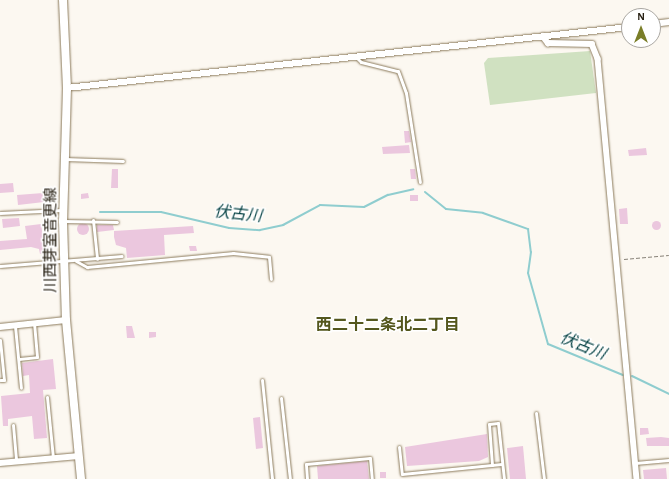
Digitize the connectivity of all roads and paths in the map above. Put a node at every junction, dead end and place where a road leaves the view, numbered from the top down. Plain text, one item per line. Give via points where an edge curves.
1 (63, 0) edge
2 (621, 28) edge
3 (543, 36) junction
4 (356, 57) junction
5 (67, 88) junction
6 (65, 159) junction
7 (123, 161) dead end
8 (420, 182) dead end
9 (63, 210) junction
10 (0, 213) edge
11 (93, 220) junction
12 (63, 221) junction
13 (117, 222) dead end
14 (669, 255) edge
15 (122, 256) dead end
16 (97, 259) junction
17 (615, 260) junction
18 (64, 261) junction
19 (76, 261) junction
20 (0, 266) edge
21 (271, 279) dead end
22 (66, 320) junction
23 (34, 323) junction
24 (15, 325) junction
25 (0, 327) edge
26 (0, 340) edge
27 (1, 357) edge
28 (18, 359) junction
29 (0, 380) edge
30 (262, 380) dead end
31 (21, 388) dead end
32 (47, 396) dead end
33 (281, 398) dead end
34 (536, 413) dead end
35 (13, 425) dead end
36 (399, 447) dead end
37 (79, 456) junction
38 (53, 458) junction
39 (669, 460) edge
40 (16, 462) junction
41 (0, 463) edge
42 (635, 463) junction
43 (502, 464) junction
44 (492, 465) junction
45 (81, 479) edge
46 (272, 479) edge
47 (290, 479) edge
48 (307, 479) edge
49 (372, 479) edge
50 (504, 479) edge
51 (544, 479) edge
52 (637, 479) edge

1 - 5 main road, 川西芽室音更線
2 - 3 street
3 - 4 street
3 - 17 street via 548,42 584,41 596,48
4 - 5 street
4 - 8 lane via 361,62 390,66 398,70 406,93
5 - 6 main road, 川西芽室音更線
6 - 7 lane
6 - 9 main road, 川西芽室音更線
9 - 10 lane
9 - 12 main road, 川西芽室音更線
11 - 12 lane
11 - 13 lane
11 - 16 lane
12 - 18 main road, 川西芽室音更線
14 - 17 path
15 - 16 lane
16 - 19 lane
17 - 42 street
18 - 19 lane
18 - 20 lane
18 - 22 main road, 川西芽室音更線
19 - 21 lane via 87,267 233,253 269,258
22 - 23 street
22 - 37 main road, 川西芽室音更線
23 - 24 street
23 - 28 lane via 37,357
24 - 25 street
24 - 28 lane
26 - 27 lane
27 - 29 lane via 4,380
28 - 31 lane
30 - 46 lane
32 - 38 lane
33 - 47 lane
34 - 51 lane
35 - 40 lane
36 - 44 lane via 402,474
37 - 38 street
37 - 45 main road, 川西芽室音更線
38 - 40 street
39 - 42 lane
40 - 41 street
42 - 52 street
43 - 44 lane
43 - 44 lane via 498,423 489,424
43 - 50 lane
48 - 49 lane via 306,464 370,458

